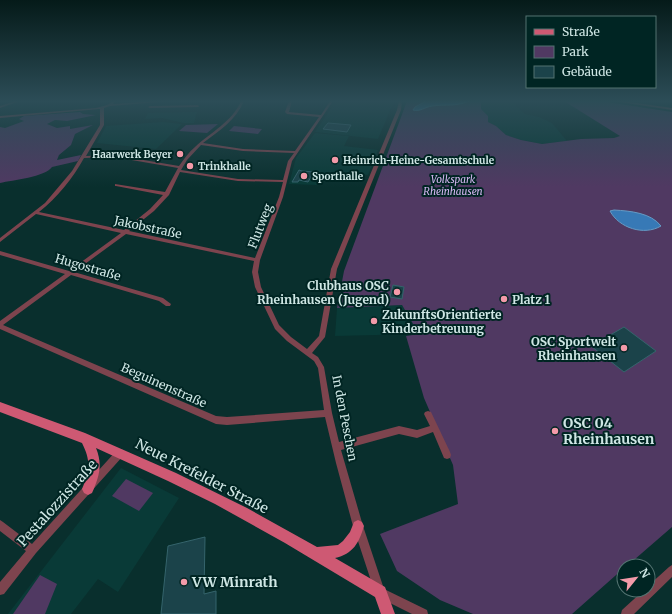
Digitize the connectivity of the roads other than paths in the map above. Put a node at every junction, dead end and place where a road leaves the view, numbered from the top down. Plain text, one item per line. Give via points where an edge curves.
1 (99, 130) edge
2 (218, 130) edge
3 (311, 130) edge
4 (391, 130) edge
5 (200, 144) junction
6 (294, 152) junction
7 (83, 158) junction
8 (179, 169) junction
9 (285, 180) junction
10 (116, 185) dead end
11 (166, 194) junction
12 (36, 213) junction
13 (125, 232) junction
14 (0, 240) edge
15 (0, 253) edge
16 (257, 260) junction
17 (70, 273) junction
18 (168, 304) dead end
19 (0, 325) edge
20 (308, 353) junction
21 (0, 407) edge
22 (328, 413) junction
23 (428, 414) dead end
24 (435, 428) junction
25 (85, 438) junction
26 (336, 447) junction
27 (120, 453) junction
28 (447, 455) dead end
29 (88, 489) junction
30 (0, 525) edge
31 (358, 526) junction
32 (32, 550) junction
33 (315, 554) junction
34 (672, 570) edge
35 (0, 590) edge
36 (380, 592) junction
37 (388, 614) edge
38 (423, 614) edge
39 (626, 614) edge

1 - 7 street
2 - 5 street
3 - 6 street, Flutweg
4 - 20 street via 334,269 322,337
5 - 6 street via 242,150
5 - 8 street
6 - 9 street, Flutweg via 287,167
7 - 8 street via 114,156
7 - 12 street via 47,204
8 - 9 street via 237,180
8 - 11 street
9 - 16 street, Flutweg
10 - 11 street
11 - 13 street
12 - 13 street, Jakobstraße
12 - 14 street
13 - 16 street, Jakobstraße
13 - 17 street
15 - 17 street, Hugostraße
16 - 20 street, Flutweg via 255,272 258,287 274,322 282,333
17 - 18 street, Hugostraße via 161,299
17 - 19 street
19 - 22 street, Beguinenstraße via 216,420
20 - 22 street, In den Peschen via 321,366
21 - 25 main road, Neue Krefelder Straße
22 - 26 street, In den Peschen
23 - 24 street
24 - 26 street via 417,434 399,430
24 - 28 street
25 - 27 main road, Neue Krefelder Straße
25 - 29 main road via 94,454 95,464
26 - 31 street, In den Peschen
27 - 29 street, Pestalozzistraße
27 - 33 main road, Neue Krefelder Straße via 197,488
29 - 32 street, Pestalozzistraße
30 - 32 street
31 - 33 main road via 353,540 345,549
31 - 36 street, In den Peschen
32 - 35 street, Pestalozzistraße
33 - 36 main road, Neue Krefelder Straße
34 - 39 street
36 - 37 main road
36 - 38 street

